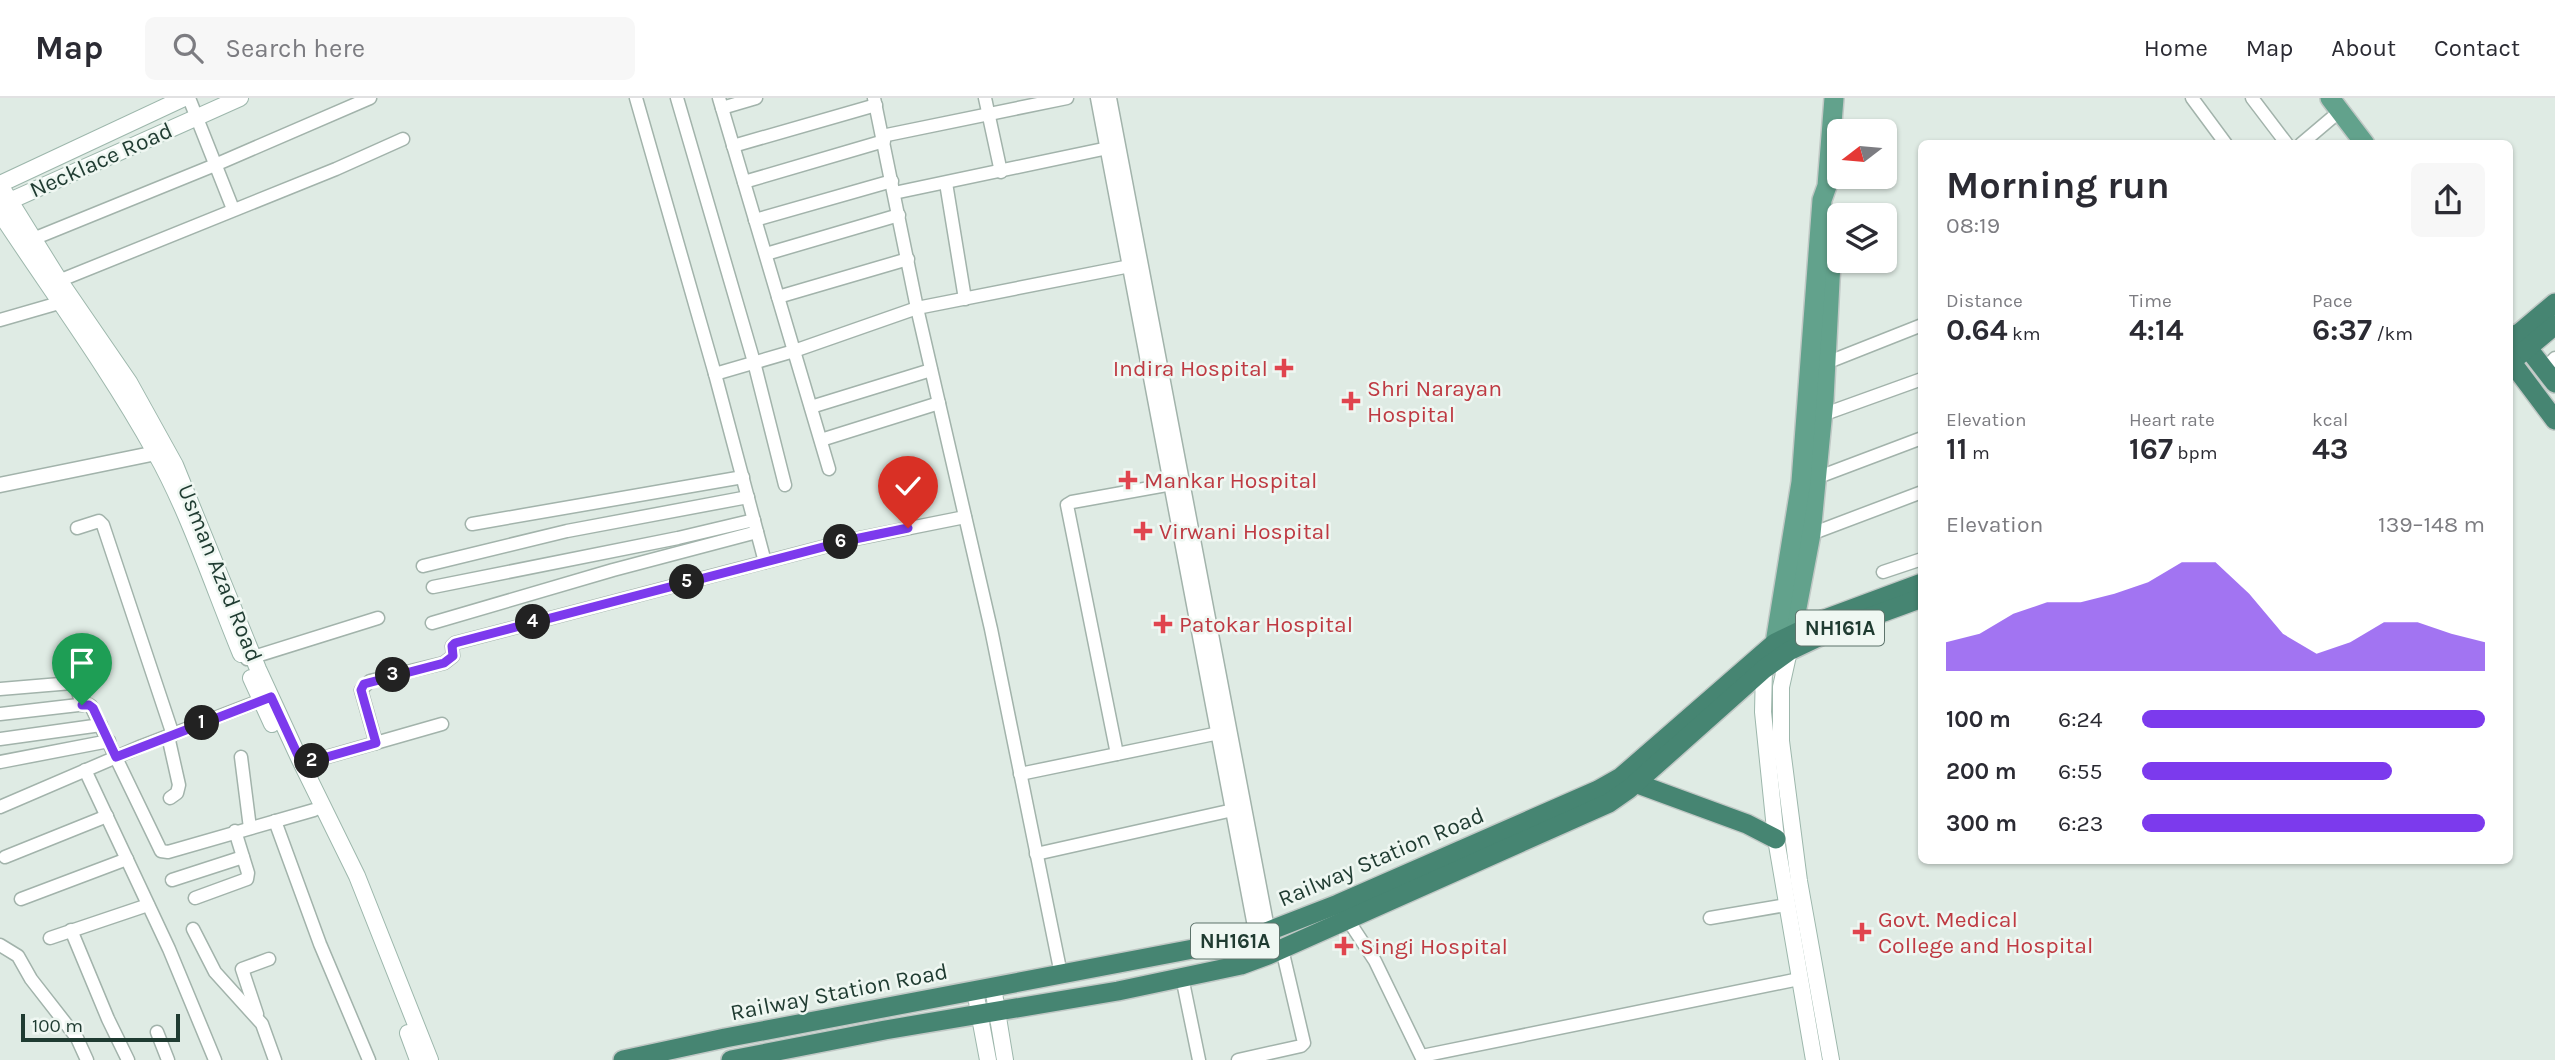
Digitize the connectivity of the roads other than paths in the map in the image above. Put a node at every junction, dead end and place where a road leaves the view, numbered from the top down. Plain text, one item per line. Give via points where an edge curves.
1 (186, 98) edge
2 (240, 98) edge
3 (370, 98) edge
4 (636, 98) edge
5 (677, 98) edge
6 (756, 98) edge
7 (985, 98) edge
8 (1067, 98) edge
9 (1098, 98) edge
10 (1110, 98) edge
11 (1834, 98) edge
12 (2192, 98) edge
13 (2252, 98) edge
14 (875, 102) edge
15 (721, 103) edge
16 (2335, 105) edge
17 (988, 114) junction
18 (196, 117) junction
19 (1832, 119) edge
20 (883, 138) junction
21 (403, 139) dead end
22 (2223, 140) edge
23 (2284, 140) edge
24 (2304, 140) edge
25 (2362, 140) edge
26 (733, 146) junction
27 (1108, 148) junction
28 (215, 165) junction
29 (1001, 172) junction
30 (744, 182) junction
31 (946, 183) junction
32 (0, 184) edge
33 (1827, 186) edge
34 (893, 187) junction
35 (1828, 189) edge
36 (3, 206) edge
37 (233, 209) junction
38 (899, 215) junction
39 (755, 219) junction
40 (33, 239) junction
41 (766, 254) junction
42 (908, 259) junction
43 (1130, 266) junction
44 (53, 283) junction
45 (778, 298) junction
46 (965, 299) junction
47 (59, 303) junction
48 (2555, 303) edge
49 (918, 308) junction
50 (0, 320) edge
51 (2555, 325) edge
52 (1918, 327) edge
53 (2516, 338) edge
54 (794, 351) junction
55 (754, 362) junction
56 (1826, 363) junction
57 (2513, 366) edge
58 (932, 370) junction
59 (2551, 370) edge
60 (715, 374) junction
61 (1918, 380) edge
62 (939, 403) junction
63 (811, 407) junction
64 (1822, 415) junction
65 (2555, 420) edge
66 (821, 440) junction
67 (1918, 440) edge
68 (156, 453) junction
69 (830, 469) dead end
70 (743, 477) junction
71 (1816, 478) junction
72 (1172, 484) junction
73 (0, 485) edge
74 (786, 485) dead end
75 (1918, 494) edge
76 (748, 497) junction
77 (965, 517) junction
78 (472, 524) dead end
79 (755, 526) junction
80 (77, 528) dead end
81 (1811, 534) junction
82 (1918, 560) edge
83 (765, 562) junction
84 (423, 566) dead end
85 (1883, 572) dead end
86 (1918, 584) edge
87 (433, 587) dead end
88 (1918, 599) edge
89 (378, 618) dead end
90 (432, 623) dead end
91 (1785, 643) junction
92 (248, 659) junction
93 (1764, 669) junction
94 (0, 689) edge
95 (266, 699) junction
96 (82, 705) junction
97 (0, 714) edge
98 (442, 724) dead end
99 (101, 725) junction
100 (1219, 733) junction
101 (170, 736) junction
102 (0, 739) edge
103 (109, 741) junction
104 (376, 743) junction
105 (1117, 754) junction
106 (116, 757) junction
107 (241, 758) dead end
108 (0, 762) edge
109 (302, 764) junction
110 (85, 770) junction
111 (1020, 774) junction
112 (1628, 780) junction
113 (170, 798) dead end
114 (0, 807) edge
115 (314, 810) junction
116 (1233, 810) junction
117 (107, 816) junction
118 (275, 821) junction
119 (250, 828) junction
120 (235, 831) junction
121 (1776, 839) junction
122 (1037, 854) junction
123 (5, 856) dead end
124 (243, 857) junction
125 (127, 859) junction
126 (172, 880) dead end
127 (195, 898) dead end
128 (21, 899) dead end
129 (148, 905) junction
130 (1786, 905) junction
131 (1710, 918) dead end
132 (1348, 920) junction
133 (193, 929) dead end
134 (71, 930) junction
135 (1262, 933) junction
136 (50, 938) dead end
137 (0, 945) edge
138 (1272, 953) junction
139 (269, 959) dead end
140 (1061, 974) junction
141 (1182, 977) junction
142 (1799, 979) junction
143 (984, 989) junction
144 (989, 1013) junction
145 (258, 1017) junction
146 (157, 1032) dead end
147 (1422, 1058) edge
148 (87, 1060) edge
149 (128, 1060) edge
150 (168, 1060) edge
151 (215, 1060) edge
152 (275, 1060) edge
153 (369, 1060) edge
154 (418, 1060) edge
155 (430, 1060) edge
156 (623, 1060) edge
157 (731, 1060) edge
158 (988, 1060) edge
159 (1005, 1060) edge
160 (1199, 1060) edge
161 (1238, 1060) edge
162 (1814, 1060) edge
163 (1831, 1060) edge

1 - 18 street
1 - 32 main road, Necklace Road
2 - 18 main road, Necklace Road
3 - 28 street
4 - 60 street
5 - 55 street
6 - 15 street
7 - 17 street
8 - 17 street
9 - 27 street
10 - 135 street
11 - 19 main road
12 - 22 street
13 - 23 street
14 - 20 street
14 - 26 street
15 - 26 street
16 - 24 street
16 - 25 main road
17 - 20 street
17 - 29 street
18 - 28 street
18 - 36 main road, Necklace Road
20 - 30 street
20 - 34 street
21 - 37 street
26 - 30 street
27 - 29 street
27 - 43 street
28 - 37 street
28 - 40 street
29 - 31 street
30 - 39 street
31 - 34 street
31 - 46 street
32 - 36 main road, Usman Azad Road
33 - 91 main road via 1822,200
34 - 38 street
34 - 39 street
35 - 56 main road via 1835,204
36 - 40 main road, Usman Azad Road
36 - 44 main road, Usman Azad Road
37 - 44 street
38 - 41 street
38 - 42 street
39 - 41 street
40 - 44 main road, Usman Azad Road
41 - 45 street
42 - 45 street
42 - 49 street
43 - 46 street
43 - 72 street
44 - 47 main road, Usman Azad Road
44 - 92 main road, Usman Azad Road via 129,383 166,445
45 - 54 street
46 - 49 street
47 - 50 street
47 - 68 main road, Usman Azad Road
48 - 53 highway
49 - 54 street
49 - 58 street
51 - 53 highway
52 - 56 street
53 - 59 highway
54 - 55 street
54 - 63 street
55 - 60 street
55 - 74 street
56 - 64 main road
57 - 65 highway
58 - 62 street
58 - 63 street
60 - 70 street
61 - 64 street
62 - 66 street
62 - 77 street
63 - 66 street
64 - 71 main road
66 - 69 street
67 - 71 street
68 - 73 street
68 - 92 main road, Usman Azad Road
70 - 76 street
70 - 78 street
71 - 81 main road
72 - 100 street
72 - 105 street via 1067,505
75 - 81 street
76 - 79 street
76 - 84 street via 567,531
77 - 83 street
77 - 111 street
79 - 83 street
79 - 87 street
79 - 90 street
80 - 101 street via 99,521 103,525
81 - 91 main road
82 - 85 street
83 - 104 street via 455,643 453,656 444,663 369,681 361,690
86 - 91 highway, NH161A via 1852,608
88 - 91 highway, NH161A
89 - 92 street
91 - 93 main road
91 - 112 highway, Railway Station Road / NH161A
91 - 163 main road via 1782,752
92 - 95 main road, Usman Azad Road
93 - 112 highway, Railway Station Road / NH161A
93 - 121 main road via 1763,712
94 - 96 street via 72,683
95 - 101 street
95 - 109 main road, Usman Azad Road
95 - 115 main road, Usman Azad Road
96 - 97 street
96 - 99 street via 91,706
98 - 104 street
99 - 102 street
99 - 103 street
100 - 105 street
100 - 116 street
101 - 106 street
101 - 113 street via 179,790
103 - 106 street
103 - 108 street
104 - 109 street
105 - 111 street
106 - 110 street
106 - 120 street via 161,851
107 - 119 street
109 - 155 main road, Usman Azad Road via 357,876
110 - 114 street
110 - 117 street
111 - 122 street
112 - 121 highway
112 - 132 highway, Railway Station Road / NH161A via 1609,803
112 - 135 highway, Railway Station Road / NH161A
115 - 118 street
115 - 154 main road, Usman Azad Road via 349,882
116 - 122 street
116 - 135 street
117 - 123 street
117 - 125 street
118 - 119 street
118 - 153 street
119 - 120 street
120 - 124 street
121 - 130 main road
122 - 140 street
124 - 126 street
124 - 127 street via 247,879
125 - 128 street
125 - 129 street
129 - 134 street
129 - 151 street
130 - 131 street
130 - 142 main road
132 - 138 highway, Railway Station Road / NH161A
132 - 147 street via 1375,961
133 - 145 street via 215,972
134 - 136 street
134 - 149 street
135 - 138 street
135 - 140 highway, Railway Station Road / NH161A
137 - 148 street via 18,956 77,1038
138 - 141 highway, Railway Station Road / NH161A via 1241,965
138 - 161 street via 1304,1043
139 - 145 street via 242,970
140 - 143 highway, Railway Station Road / NH161A
141 - 144 highway, Railway Station Road / NH161A
141 - 160 street
142 - 147 street
142 - 162 main road
143 - 144 main road
143 - 156 highway, Railway Station Road / NH161A
144 - 157 highway, Railway Station Road / NH161A
144 - 158 main road
144 - 159 main road
145 - 152 street
146 - 150 street

